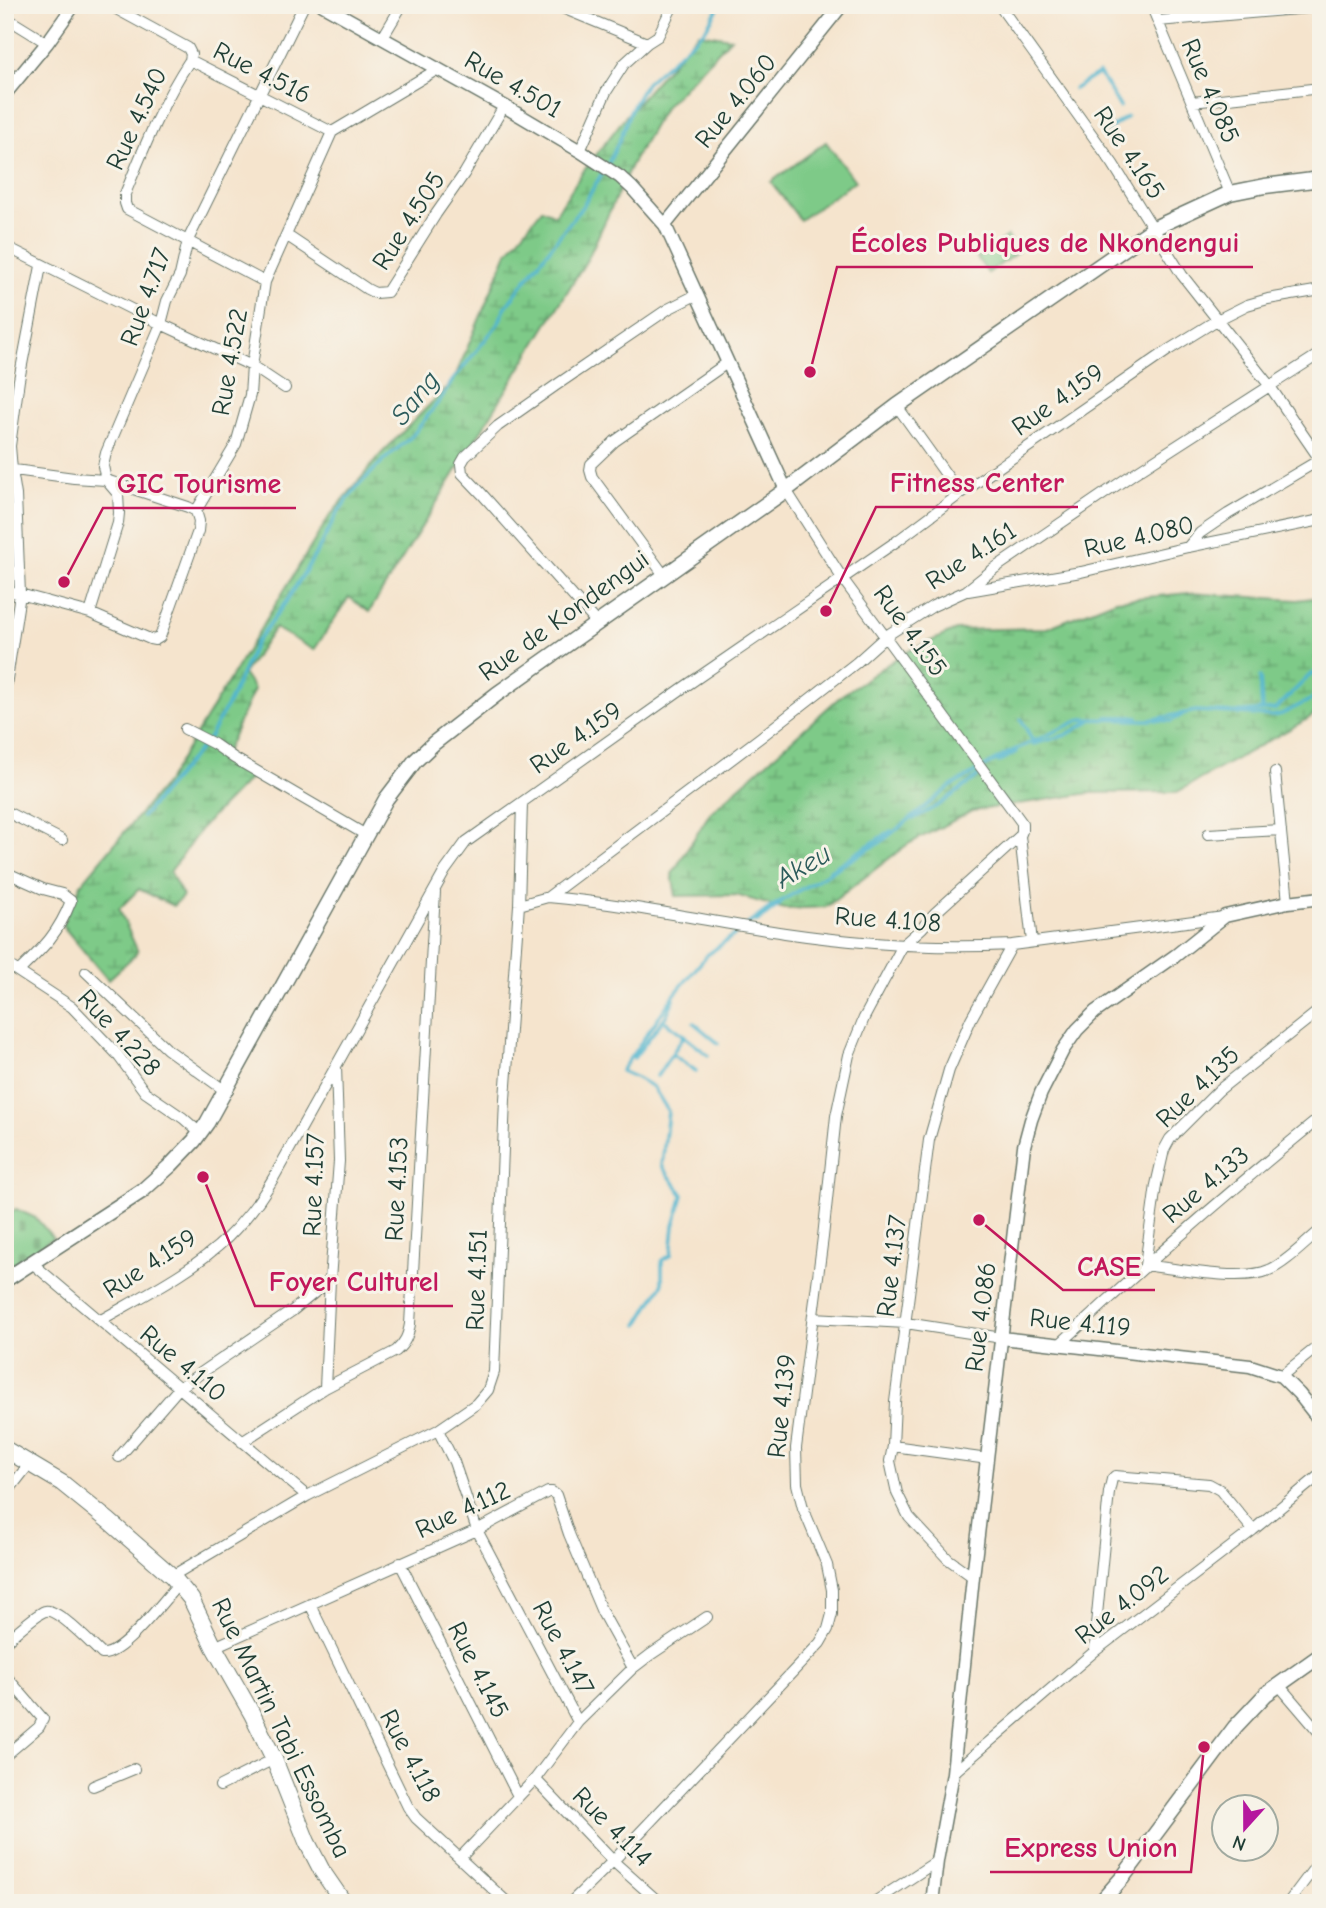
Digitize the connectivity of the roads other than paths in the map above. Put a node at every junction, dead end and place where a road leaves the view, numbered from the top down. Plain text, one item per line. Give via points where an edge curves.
1 (74, 5) edge
2 (109, 5) edge
3 (304, 5) edge
4 (323, 5) edge
5 (402, 5) edge
6 (555, 5) edge
7 (673, 5) edge
8 (1152, 5) edge
9 (840, 6) edge
10 (1321, 6) edge
11 (1005, 7) edge
12 (5, 17) edge
13 (1158, 21) junction
14 (383, 37) junction
15 (47, 43) junction
16 (647, 43) junction
17 (190, 60) junction
18 (438, 68) junction
19 (1321, 88) edge
20 (5, 94) edge
21 (260, 97) junction
22 (1192, 102) junction
23 (504, 106) junction
24 (332, 132) junction
25 (580, 151) junction
26 (1321, 179) edge
27 (1230, 193) junction
28 (665, 225) junction
29 (1154, 228) junction
30 (286, 235) junction
31 (188, 240) junction
32 (5, 246) edge
33 (41, 266) junction
34 (265, 282) junction
35 (1321, 290) edge
36 (696, 295) junction
37 (1217, 320) junction
38 (161, 324) junction
39 (1321, 353) edge
40 (727, 363) junction
41 (251, 366) junction
42 (1269, 385) junction
43 (285, 388) dead end
44 (897, 407) junction
45 (1320, 460) edge
46 (9, 469) edge
47 (106, 480) junction
48 (786, 491) junction
49 (960, 494) junction
50 (196, 512) junction
51 (1321, 520) edge
52 (1188, 547) junction
53 (664, 575) junction
54 (842, 578) junction
55 (5, 590) edge
56 (966, 591) junction
57 (20, 594) junction
58 (90, 613) junction
59 (596, 622) junction
60 (886, 636) junction
61 (5, 692) edge
62 (185, 729) dead end
63 (1275, 772) dead end
64 (522, 803) junction
65 (5, 811) edge
66 (1281, 830) junction
67 (1208, 834) dead end
68 (366, 835) junction
69 (1020, 836) junction
70 (62, 840) dead end
71 (5, 872) edge
72 (435, 888) junction
73 (548, 897) junction
74 (1321, 898) edge
75 (1288, 902) junction
76 (519, 905) junction
77 (1225, 916) junction
78 (1032, 942) junction
79 (903, 945) junction
80 (1012, 945) junction
81 (5, 963) edge
82 (19, 971) junction
83 (86, 972) dead end
84 (1321, 1009) edge
85 (336, 1066) junction
86 (224, 1090) junction
87 (1321, 1117) edge
88 (200, 1133) junction
89 (1321, 1230) edge
90 (32, 1263) junction
91 (1145, 1265) junction
92 (5, 1280) edge
93 (330, 1280) junction
94 (813, 1318) junction
95 (102, 1320) junction
96 (906, 1323) junction
97 (1002, 1338) junction
98 (1060, 1344) junction
99 (1321, 1345) edge
100 (1281, 1376) junction
101 (179, 1388) junction
102 (325, 1388) junction
103 (1321, 1422) edge
104 (438, 1430) junction
105 (242, 1442) junction
106 (893, 1446) junction
107 (5, 1449) edge
108 (119, 1457) dead end
109 (988, 1459) junction
110 (30, 1463) junction
111 (1321, 1474) edge
112 (5, 1495) edge
113 (307, 1496) junction
114 (477, 1530) junction
115 (1253, 1530) junction
116 (400, 1563) junction
117 (973, 1577) junction
118 (176, 1580) junction
119 (310, 1604) junction
120 (707, 1617) dead end
121 (5, 1642) edge
122 (214, 1647) junction
123 (1096, 1651) junction
124 (1321, 1655) edge
125 (633, 1668) junction
126 (5, 1675) edge
127 (1278, 1684) junction
128 (578, 1722) junction
129 (1319, 1732) edge
130 (5, 1756) edge
131 (274, 1759) junction
132 (134, 1769) dead end
133 (953, 1773) junction
134 (535, 1779) junction
135 (93, 1786) dead end
136 (220, 1786) dead end
137 (518, 1796) junction
138 (460, 1858) junction
139 (1321, 1859) edge
140 (614, 1861) junction
141 (937, 1861) junction
142 (344, 1903) edge
143 (508, 1903) edge
144 (570, 1903) edge
145 (660, 1903) edge
146 (873, 1903) edge
147 (932, 1903) edge
148 (1100, 1903) edge
149 (1288, 1903) edge

1 - 15 street
2 - 17 street, Rue 4.516 via 188,48
3 - 21 street, Rue 4.717
4 - 14 street, Rue 4.501
5 - 14 street
6 - 16 street
7 - 16 street via 658,36
8 - 13 street, Rue 4.085
9 - 28 street, Rue 4.060
10 - 13 street
11 - 29 street, Rue 4.165
12 - 15 street
13 - 22 street, Rue 4.085
14 - 18 street, Rue 4.501
15 - 20 street
16 - 25 street via 624,64 606,92
17 - 21 street, Rue 4.516
17 - 31 street, Rue 4.540 via 159,114 125,194 127,209
18 - 23 street, Rue 4.501
18 - 24 street
19 - 22 street
21 - 24 street, Rue 4.516
21 - 31 street, Rue 4.717
22 - 27 street, Rue 4.085
23 - 25 street, Rue 4.501
23 - 30 street, Rue 4.505 via 387,292 367,289
24 - 30 street, Rue 4.522
25 - 28 street, Rue 4.501 via 620,177
26 - 27 main road, Rue de Kondengui
27 - 29 main road, Rue de Kondengui
28 - 36 street, Rue 4.155
29 - 37 street, Rue 4.165
29 - 44 main road, Rue de Kondengui
30 - 34 street, Rue 4.522
31 - 34 street, Rue 4.540
31 - 38 street, Rue 4.717
32 - 33 street
33 - 38 street
33 - 46 street
34 - 41 street, Rue 4.522
35 - 37 street, Rue 4.159 via 1256,302
36 - 40 street, Rue 4.155
36 - 59 street via 555,386 478,443 461,464 462,474
37 - 42 street, Rue 4.165
37 - 49 street, Rue 4.159
38 - 41 street
38 - 47 street, Rue 4.717 via 106,453
39 - 42 street, Rue 4.161
40 - 48 street, Rue 4.155
40 - 53 street via 615,441 591,464 592,477
41 - 43 street
41 - 50 street, Rue 4.522 via 250,395 236,444
42 - 45 street, Rue 4.165
42 - 56 street, Rue 4.161
44 - 48 main road, Rue de Kondengui
44 - 49 street
45 - 52 street via 1228,514
46 - 47 street
46 - 57 street via 16,495
47 - 50 street
47 - 58 street, Rue 4.717 via 118,494 118,523
48 - 53 main road, Rue de Kondengui
48 - 54 street, Rue 4.155
49 - 54 street, Rue 4.159
50 - 58 street, Rue 4.522 via 198,531 160,637 150,639
51 - 52 street, Rue 4.080
52 - 56 street, Rue 4.080 via 1093,570
53 - 59 main road, Rue de Kondengui
54 - 60 street, Rue 4.155
54 - 64 street, Rue 4.159
55 - 57 street, Rue 4.522
56 - 60 street, Rue 4.161
57 - 58 street, Rue 4.522
57 - 61 street
59 - 68 main road, Rue de Kondengui via 434,743 398,782
60 - 69 street, Rue 4.155 via 1022,823
60 - 73 street, Rue 4.161 via 761,737
62 - 68 street
63 - 66 street
64 - 72 street, Rue 4.159 via 466,842
64 - 76 street, Rue 4.151
65 - 70 street
66 - 67 street
66 - 75 street
68 - 86 main road, Rue de Kondengui
69 - 78 street, Rue 4.155
69 - 79 street
71 - 82 street via 71,901 51,940
72 - 85 street, Rue 4.159
72 - 102 street, Rue 4.153 via 410,1324 404,1344 396,1352
73 - 76 street, Rue 4.161
73 - 79 street, Rue 4.108 via 786,933
74 - 75 street, Rue 4.086
75 - 77 street, Rue 4.086
76 - 104 street, Rue 4.151 via 505,1099 494,1372 488,1390 476,1404
77 - 78 street, Rue 4.108
77 - 97 street, Rue 4.086 via 1095,1012 1063,1050 1041,1093 1024,1146
78 - 80 street, Rue 4.108
79 - 80 street, Rue 4.108
79 - 94 street, Rue 4.139 via 849,1055 836,1116
80 - 96 street, Rue 4.137 via 971,1019 937,1105
81 - 82 street, Rue 4.228
82 - 88 street, Rue 4.228 via 71,1006 145,1092
83 - 86 street via 167,1049
84 - 91 street, Rue 4.135 via 1219,1090 1170,1139 1156,1185
85 - 93 street, Rue 4.157 via 339,1161
85 - 95 street, Rue 4.159 via 251,1212 199,1260
86 - 88 main road, Rue de Kondengui
87 - 91 street, Rue 4.133
88 - 90 main road, Rue de Kondengui via 142,1191
89 - 91 street via 1277,1266 1258,1273 1241,1276
90 - 92 main road, Rue de Kondengui
90 - 95 street, Rue 4.110
91 - 98 street, Rue 4.133
93 - 101 street
93 - 102 street, Rue 4.157
94 - 96 street, Rue 4.119
94 - 140 street, Rue 4.139 via 796,1448 797,1484 827,1565 832,1590 828,1629 820,1643
95 - 101 street, Rue 4.110
96 - 97 street, Rue 4.119
96 - 106 street, Rue 4.137
97 - 98 street, Rue 4.119
97 - 109 street, Rue 4.086
98 - 100 street, Rue 4.119 via 1250,1366
99 - 100 street
100 - 103 street, Rue 4.119
101 - 105 street, Rue 4.110
101 - 108 street
102 - 105 street, Rue 4.153
104 - 113 street, Rue 4.151
104 - 114 street, Rue 4.147
105 - 113 street, Rue 4.110
106 - 109 street
106 - 117 street, Rue 4.137 via 890,1461 897,1493 909,1517 948,1559
107 - 110 main road, Rue Martin Tabi Essomba
109 - 117 street, Rue 4.086
110 - 112 street
110 - 118 main road, Rue Martin Tabi Essomba via 62,1483
111 - 115 street, Rue 4.092
113 - 118 street, Rue 4.151
114 - 116 street, Rue 4.112
114 - 125 street, Rue 4.112 via 548,1492 556,1495 602,1612
114 - 128 street, Rue 4.147
115 - 123 street, Rue 4.092
115 - 123 street via 1209,1483 1115,1476 1109,1492
116 - 119 street, Rue 4.112
116 - 137 street, Rue 4.145
117 - 133 street, Rue 4.086
118 - 121 street, Rue 4.151 via 134,1634 111,1654 102,1654 51,1611 43,1612
118 - 122 main road, Rue Martin Tabi Essomba via 191,1599
119 - 122 street, Rue 4.112
119 - 138 street, Rue 4.118 via 408,1807
120 - 125 street
122 - 131 main road, Rue Martin Tabi Essomba
123 - 133 street, Rue 4.092
124 - 127 main road
125 - 128 street
126 - 130 street via 43,1719
127 - 129 street
127 - 148 main road via 1235,1727
128 - 134 street, Rue 4.147
131 - 136 street
131 - 142 main road, Rue Martin Tabi Essomba via 307,1842
132 - 135 street
133 - 141 street, Rue 4.086
134 - 137 street, Rue 4.147
134 - 140 street, Rue 4.114
137 - 138 street, Rue 4.147
138 - 143 street, Rue 4.118
139 - 149 street
140 - 144 street, Rue 4.139
140 - 145 street, Rue 4.114
141 - 146 street
141 - 147 street, Rue 4.086

